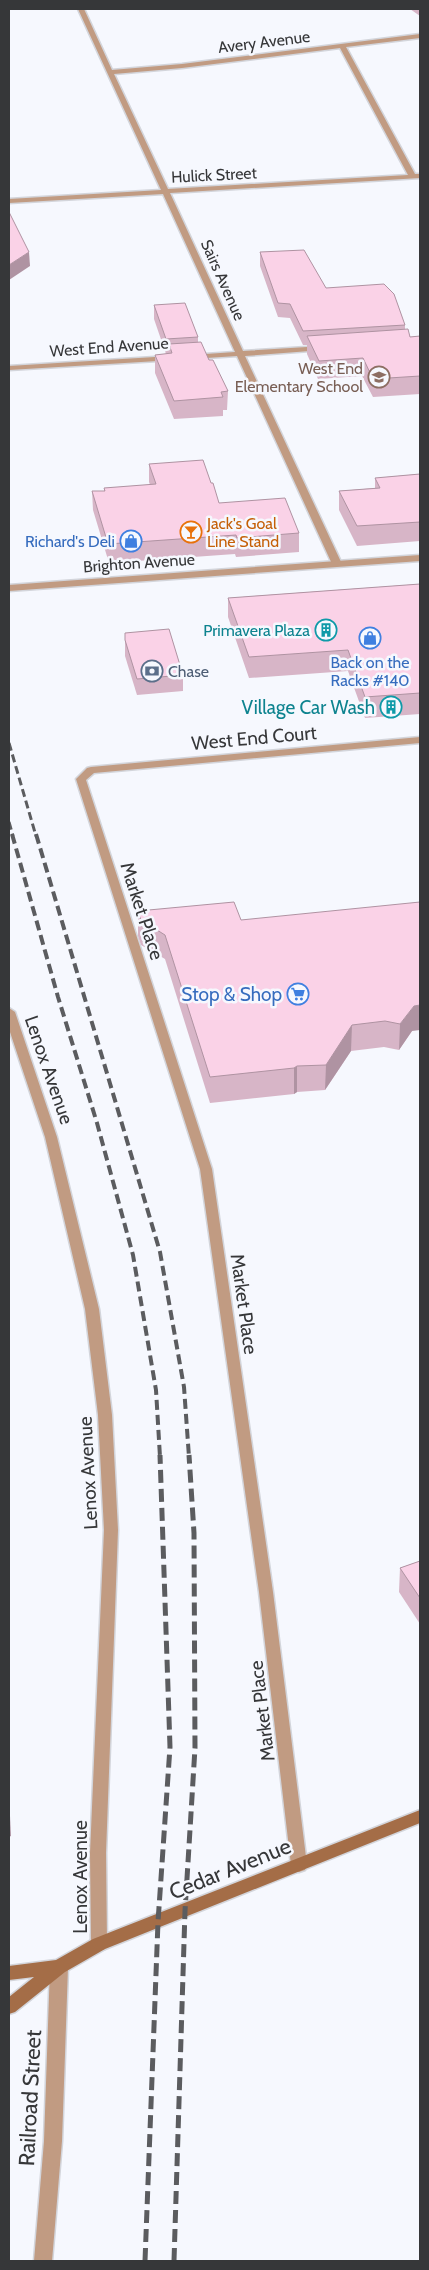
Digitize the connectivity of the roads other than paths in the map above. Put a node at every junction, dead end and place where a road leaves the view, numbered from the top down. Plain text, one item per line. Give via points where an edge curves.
1 (81, 9) edge
2 (420, 36) edge
3 (341, 46) junction
4 (110, 72) junction
5 (417, 177) edge
6 (166, 191) junction
7 (9, 202) edge
8 (329, 348) edge
9 (240, 354) junction
10 (9, 368) edge
11 (420, 558) edge
12 (338, 564) junction
13 (9, 588) edge
14 (420, 740) edge
15 (91, 770) joint
16 (9, 1012) edge
17 (420, 1816) edge
18 (299, 1865) junction
19 (99, 1944) junction
20 (59, 1968) junction
21 (9, 1973) edge
22 (9, 2007) edge
23 (43, 2261) edge

1 - 4 street, Sairs Avenue
2 - 3 street, Avery Avenue
3 - 4 street, Avery Avenue
3 - 5 street
4 - 6 street, Sairs Avenue
5 - 6 street, Hulick Street
6 - 7 street, Hulick Street
6 - 9 street, Sairs Avenue
8 - 9 street, West End Avenue
9 - 10 street, West End Avenue
9 - 12 street, Sairs Avenue
11 - 12 street, Brighton Avenue
12 - 13 street, Brighton Avenue
14 - 15 street, West End Court
15 - 18 street, Market Place via 80,778 206,1169 266,1592
16 - 19 street, Lenox Avenue via 51,1137 92,1309 105,1415 112,1530 98,1852
17 - 18 main road, Cedar Avenue
18 - 19 main road, Cedar Avenue
19 - 20 main road, Cedar Avenue
20 - 21 main road, Cedar Avenue
20 - 22 main road, Cedar Avenue
20 - 23 street, Railroad Street via 53,2141

